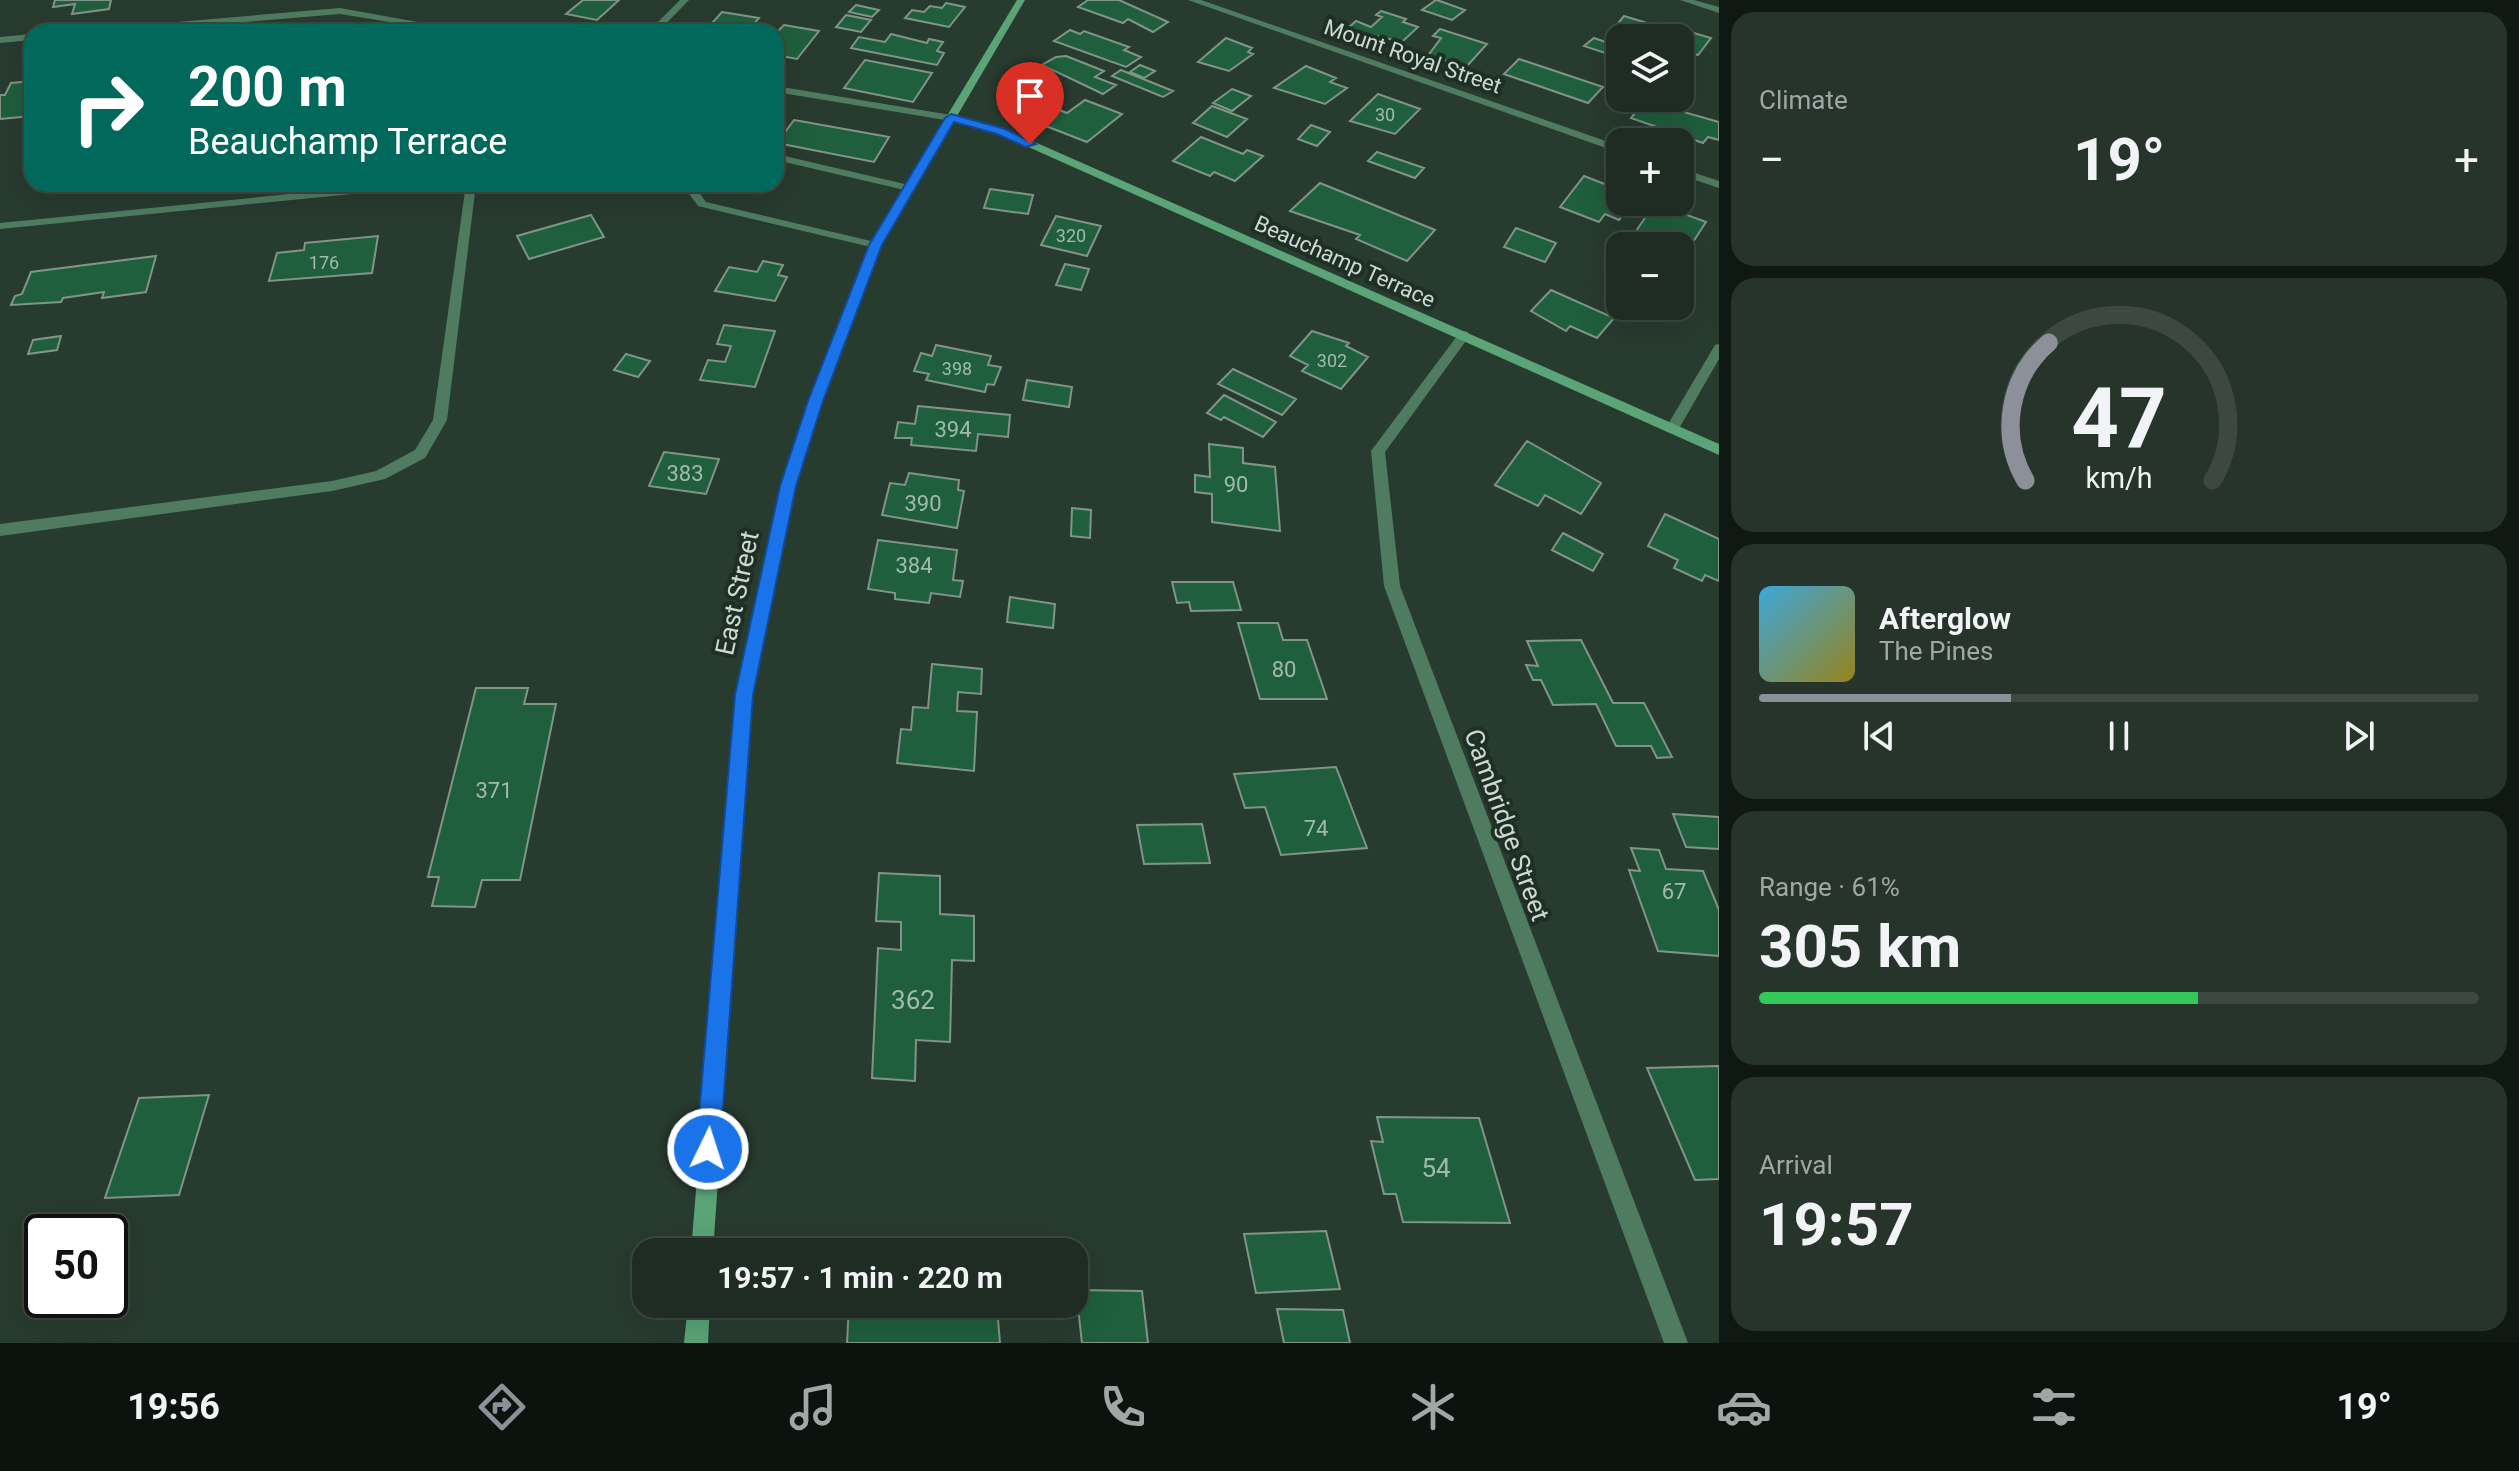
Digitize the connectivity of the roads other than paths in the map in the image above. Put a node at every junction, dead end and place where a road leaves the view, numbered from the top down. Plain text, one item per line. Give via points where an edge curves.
1 (685, 0) edge
2 (1021, 0) edge
3 (1192, 0) edge
4 (1684, 0) edge
5 (341, 5) edge
6 (1719, 10) edge
7 (168, 24) edge
8 (430, 24) edge
9 (661, 24) edge
10 (24, 38) edge
11 (0, 40) edge
12 (784, 90) edge
13 (951, 118) junction
14 (1606, 145) edge
15 (784, 159) edge
16 (1694, 176) edge
17 (1719, 185) edge
18 (909, 188) junction
19 (342, 192) edge
20 (470, 192) edge
21 (693, 192) edge
22 (0, 226) edge
23 (875, 245) junction
24 (1464, 335) junction
25 (1719, 348) edge
26 (1672, 429) junction
27 (1719, 450) edge
28 (0, 530) edge
29 (703, 1238) edge
30 (698, 1318) edge
31 (696, 1343) edge
32 (1676, 1343) edge

1 - 9 street
2 - 13 main road, East Street
3 - 14 street, Mount Royal Street
4 - 6 street
5 - 7 street
5 - 8 street
10 - 11 street
12 - 13 street
13 - 18 main road, East Street
13 - 24 main road, Beauchamp Terrace via 1001,131
15 - 18 street
16 - 17 street
18 - 23 main road, East Street
19 - 22 street
20 - 28 street via 440,420 420,454 380,475 332,486
21 - 23 street via 702,204
23 - 29 main road, East Street via 788,486 744,695
24 - 26 main road, Beauchamp Terrace
24 - 32 street, Cambridge Street via 1378,451 1392,586
25 - 26 street
26 - 27 main road, Beauchamp Terrace
30 - 31 main road

